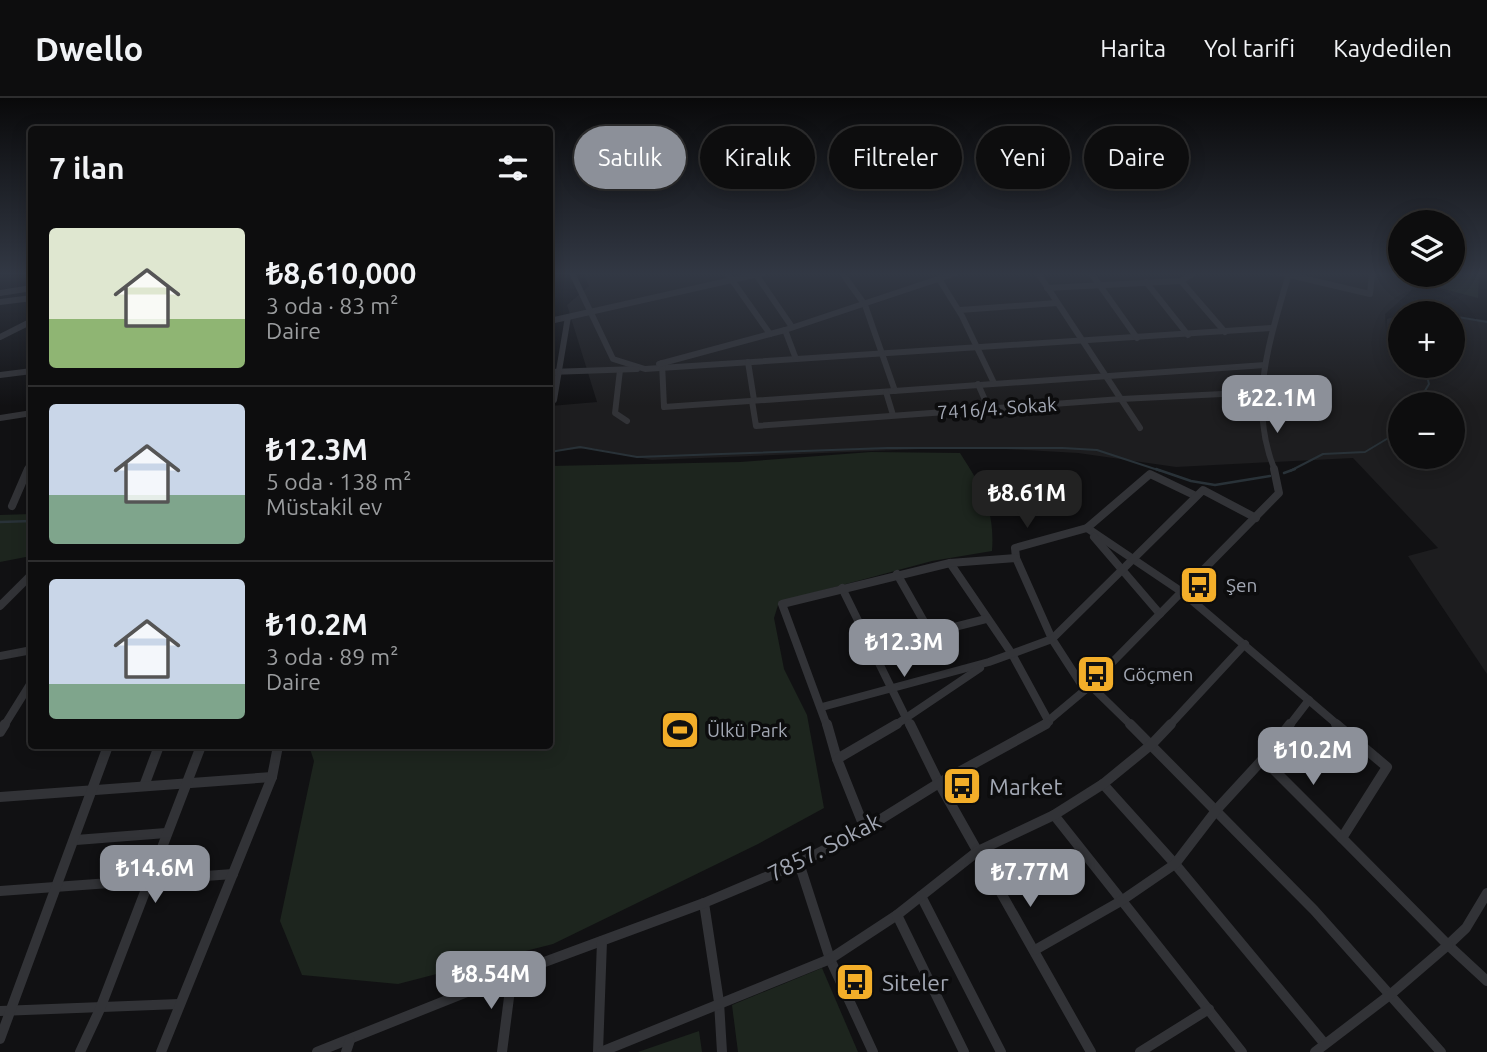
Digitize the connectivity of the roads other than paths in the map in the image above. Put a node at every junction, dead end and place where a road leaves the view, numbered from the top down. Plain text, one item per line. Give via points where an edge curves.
1 (569, 317) edge
2 (593, 318) edge
3 (759, 318) edge
4 (783, 318) edge
5 (825, 318) edge
6 (869, 318) edge
7 (963, 318) edge
8 (1067, 318) edge
9 (1122, 318) edge
10 (1174, 318) edge
11 (1213, 318) edge
12 (1276, 318) edge
13 (28, 323) edge
14 (1271, 327) junction
15 (789, 329) junction
16 (1246, 330) junction
17 (1225, 332) junction
18 (771, 334) junction
19 (1188, 335) junction
20 (0, 337) edge
21 (1137, 338) junction
22 (1269, 340) junction
23 (1083, 341) junction
24 (975, 348) junction
25 (881, 353) junction
26 (613, 359) junction
27 (796, 359) junction
28 (748, 362) junction
29 (1265, 365) junction
30 (662, 366) junction
31 (646, 369) junction
32 (616, 370) junction
33 (28, 372) edge
34 (553, 372) edge
35 (558, 372) junction
36 (0, 375) edge
37 (1106, 376) junction
38 (994, 383) junction
39 (978, 384) junction
40 (895, 391) junction
41 (886, 392) junction
42 (1263, 392) junction
43 (1121, 399) junction
44 (554, 400) dead end
45 (753, 400) junction
46 (989, 409) junction
47 (28, 414) edge
48 (893, 415) junction
49 (0, 418) edge
50 (626, 421) dead end
51 (1140, 428) dead end
52 (28, 469) edge
53 (1196, 496) junction
54 (12, 506) dead end
55 (1256, 518) junction
56 (1087, 528) junction
57 (1016, 558) junction
58 (1133, 558) junction
59 (950, 563) junction
60 (1122, 570) junction
61 (897, 574) junction
62 (28, 579) edge
63 (842, 588) junction
64 (1182, 592) junction
65 (0, 606) edge
66 (1160, 614) junction
67 (986, 619) junction
68 (931, 634) junction
69 (1052, 639) junction
70 (1245, 644) junction
71 (871, 648) junction
72 (28, 651) edge
73 (1012, 654) junction
74 (0, 656) edge
75 (989, 662) junction
76 (28, 687) edge
77 (1087, 687) junction
78 (893, 690) junction
79 (1309, 700) junction
80 (822, 706) junction
81 (907, 718) junction
82 (1049, 722) junction
83 (0, 732) edge
84 (1152, 744) junction
85 (107, 749) edge
86 (158, 749) edge
87 (200, 749) edge
88 (277, 749) edge
89 (836, 759) junction
90 (1263, 759) junction
91 (272, 777) junction
92 (186, 783) junction
93 (939, 783) junction
94 (1103, 784) junction
95 (144, 786) junction
96 (93, 790) junction
97 (0, 797) edge
98 (1218, 808) junction
99 (1054, 815) junction
100 (865, 829) junction
101 (166, 833) junction
102 (1342, 838) junction
103 (76, 840) junction
104 (978, 851) junction
105 (799, 863) junction
106 (1175, 864) junction
107 (233, 874) junction
108 (148, 879) junction
109 (55, 887) junction
110 (0, 891) edge
111 (1487, 893) edge
112 (921, 896) junction
113 (1121, 901) junction
114 (704, 903) junction
115 (897, 915) junction
116 (602, 940) junction
117 (1448, 945) junction
118 (1035, 950) junction
119 (830, 958) junction
120 (512, 974) junction
121 (1487, 981) edge
122 (1391, 994) junction
123 (719, 1002) junction
124 (179, 1003) junction
125 (100, 1009) junction
126 (1209, 1009) junction
127 (5, 1011) edge
128 (0, 1039) edge
129 (1324, 1043) junction
130 (348, 1046) edge
131 (80, 1052) edge
132 (162, 1052) edge
133 (317, 1052) edge
134 (502, 1052) edge
135 (599, 1052) edge
136 (722, 1052) edge
137 (873, 1052) edge
138 (964, 1052) edge
139 (1001, 1052) edge
140 (1091, 1052) edge
141 (1140, 1052) edge
142 (1242, 1052) edge
143 (1315, 1052) edge
144 (1441, 1052) edge

1 - 35 street
2 - 26 street
3 - 18 street
4 - 15 street
5 - 15 street
6 - 25 street
7 - 24 street
8 - 23 street
9 - 21 street
10 - 19 street
11 - 17 street
12 - 14 street, 7857. Sokak
13 - 20 street
14 - 16 street
14 - 22 street, 7857. Sokak
15 - 18 street
15 - 27 street
16 - 17 street
16 - 22 street
17 - 19 street
18 - 30 street
19 - 21 street
21 - 23 street
22 - 29 street, 7857. Sokak
23 - 24 street
23 - 37 street
24 - 25 street
24 - 38 street
25 - 27 street
25 - 40 street
26 - 31 street
26 - 32 street
27 - 28 street
28 - 30 street
28 - 45 street
29 - 37 street
29 - 42 street, 7857. Sokak
30 - 31 street
30 - 45 street via 664,407
31 - 32 street
32 - 35 street
32 - 50 street via 615,413
33 - 36 street
34 - 35 street
35 - 44 street
37 - 38 street
37 - 43 street
38 - 39 street
39 - 40 street
39 - 46 street
40 - 41 street
41 - 45 street
41 - 48 street
42 - 43 street, 7416/4. Sokak
42 - 55 street, 7857. Sokak via 1260,416 1265,451 1280,480 1279,493
43 - 46 street, 7416/4. Sokak
43 - 51 street
45 - 48 street, 7416/4. Sokak via 756,426
46 - 48 street, 7416/4. Sokak
47 - 49 street
52 - 54 street
53 - 55 street via 1203,490
53 - 56 street via 1150,474
53 - 58 street
55 - 64 street, 7857. Sokak
56 - 57 street via 1015,548
56 - 58 street
56 - 60 street
57 - 59 street
57 - 69 street
58 - 60 street
58 - 64 street
59 - 61 street
59 - 67 street
60 - 66 street
60 - 69 street
61 - 63 street
61 - 68 street
62 - 65 street
63 - 71 street
63 - 80 street via 782,604
64 - 66 street, 7857. Sokak
64 - 70 street
66 - 77 street, 7857. Sokak
67 - 68 street
67 - 73 street
68 - 71 street
69 - 73 street
69 - 77 street
70 - 79 street
70 - 84 street
71 - 78 street
72 - 74 street
73 - 75 street
73 - 82 street
75 - 78 street
75 - 81 street
76 - 83 street
77 - 82 street, 7857. Sokak
77 - 84 street
78 - 80 street
78 - 81 street
79 - 90 street
79 - 102 street via 1387,767
80 - 89 street
81 - 89 street
81 - 93 street
82 - 93 street, 7857. Sokak
84 - 94 street
84 - 98 street
85 - 96 street
86 - 95 street
87 - 92 street
88 - 91 street
89 - 100 street
90 - 98 street
90 - 102 street
91 - 92 street
91 - 107 street
92 - 95 street
92 - 101 street
93 - 100 street, 7857. Sokak
93 - 104 street
94 - 99 street
94 - 106 street
95 - 96 street
96 - 97 street
96 - 103 street
98 - 106 street
98 - 122 street
99 - 104 street
99 - 113 street
100 - 105 street, 7857. Sokak
101 - 103 street
101 - 108 street
102 - 117 street
103 - 109 street
104 - 112 street
104 - 118 street
105 - 114 street, 7857. Sokak
105 - 119 street
106 - 113 street
106 - 129 street
107 - 108 street
107 - 124 street
108 - 109 street
108 - 125 street
109 - 110 street
109 - 127 street
111 - 117 street via 1466,928
112 - 115 street
112 - 139 street
113 - 118 street
113 - 126 street
114 - 116 street, 7857. Sokak
114 - 123 street
115 - 119 street
115 - 138 street
116 - 120 street, 7857. Sokak
116 - 135 street
117 - 121 street
117 - 122 street
118 - 140 street
119 - 123 street
119 - 137 street
120 - 130 street, 7857. Sokak
120 - 134 street
122 - 129 street
122 - 144 street
123 - 135 street
123 - 136 street
124 - 125 street
124 - 132 street
125 - 127 street
125 - 131 street
126 - 141 street
126 - 142 street
127 - 128 street
129 - 143 street
130 - 133 street, 7857. Sokak

